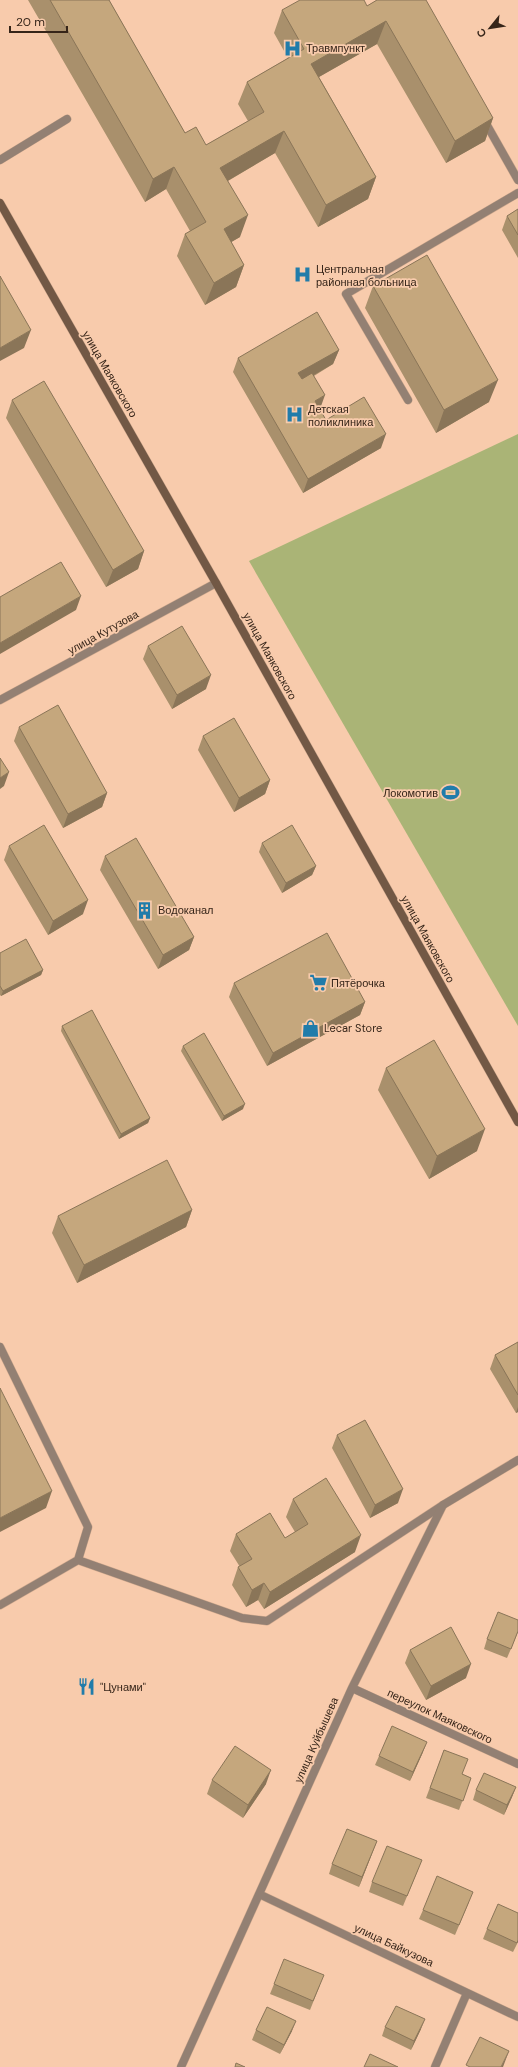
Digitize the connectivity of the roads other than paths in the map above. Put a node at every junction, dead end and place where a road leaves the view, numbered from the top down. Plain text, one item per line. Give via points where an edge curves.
1 (478, 111) edge
2 (67, 119) dead end
3 (0, 160) edge
4 (518, 180) edge
5 (518, 193) edge
6 (0, 203) edge
7 (408, 400) dead end
8 (216, 582) junction
9 (0, 700) edge
10 (518, 1122) edge
11 (0, 1347) edge
12 (518, 1460) edge
13 (443, 1505) junction
14 (78, 1560) junction
15 (0, 1605) edge
16 (352, 1688) junction
17 (518, 1764) edge
18 (259, 1894) junction
19 (467, 1992) junction
20 (518, 2017) edge
21 (181, 2067) edge
22 (435, 2067) edge

1 - 4 street
2 - 3 street
5 - 7 street via 346,294
6 - 8 main road, улица Маяковского
8 - 9 street, улица Кутузова
8 - 10 main road, улица Маяковского
11 - 14 street via 88,1527
12 - 13 street
13 - 14 street via 267,1622 242,1618
13 - 16 street, улица Куйбышева
14 - 15 street
16 - 17 street, переулок Маяковского
16 - 18 street, улица Куйбышева
18 - 19 street, улица Байкузова
18 - 21 street, улица Куйбышева
19 - 20 street, улица Байкузова
19 - 22 street

